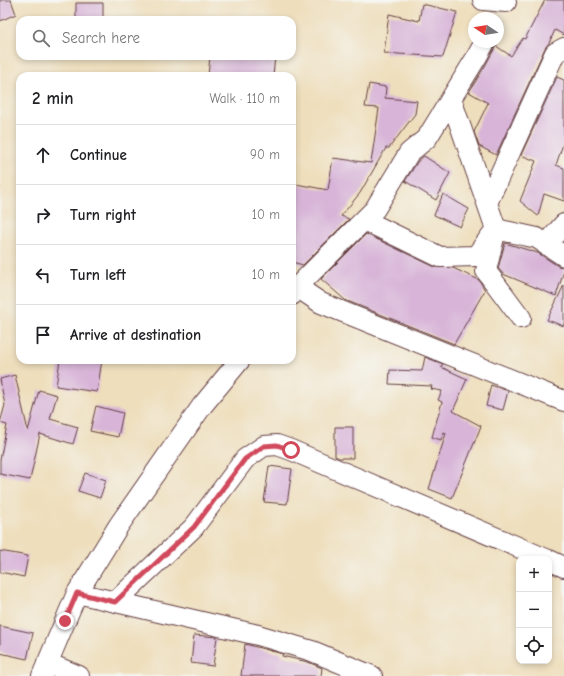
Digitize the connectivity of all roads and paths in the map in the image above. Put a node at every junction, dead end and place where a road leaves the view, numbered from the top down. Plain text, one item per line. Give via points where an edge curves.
1 (483, 0) edge
2 (503, 7) edge
3 (482, 48) edge
4 (564, 48) edge
5 (451, 99) junction
6 (487, 203) junction
7 (364, 220) junction
8 (564, 224) edge
9 (496, 229) junction
10 (546, 244) junction
11 (564, 256) edge
12 (296, 290) edge
13 (296, 291) edge
14 (521, 318) dead end
15 (237, 364) edge
16 (564, 401) edge
17 (539, 556) edge
18 (552, 561) edge
19 (564, 567) edge
20 (77, 593) junction
21 (115, 602) junction
22 (45, 670) edge
23 (79, 676) edge
24 (372, 676) edge

1 - 2 street
3 - 5 street
4 - 6 street via 555,53
5 - 6 street
5 - 7 street via 427,138 409,153 375,209
6 - 9 street
7 - 9 street via 440,257 476,256
7 - 12 street
8 - 10 street
9 - 10 street via 537,238
9 - 14 street via 486,271
10 - 11 street
13 - 16 street
15 - 20 street via 202,406 132,506
17 - 21 street via 291,450 277,445 264,446 245,459 194,527
18 - 19 street
20 - 21 street
20 - 22 street
21 - 24 street via 312,650
22 - 23 street

